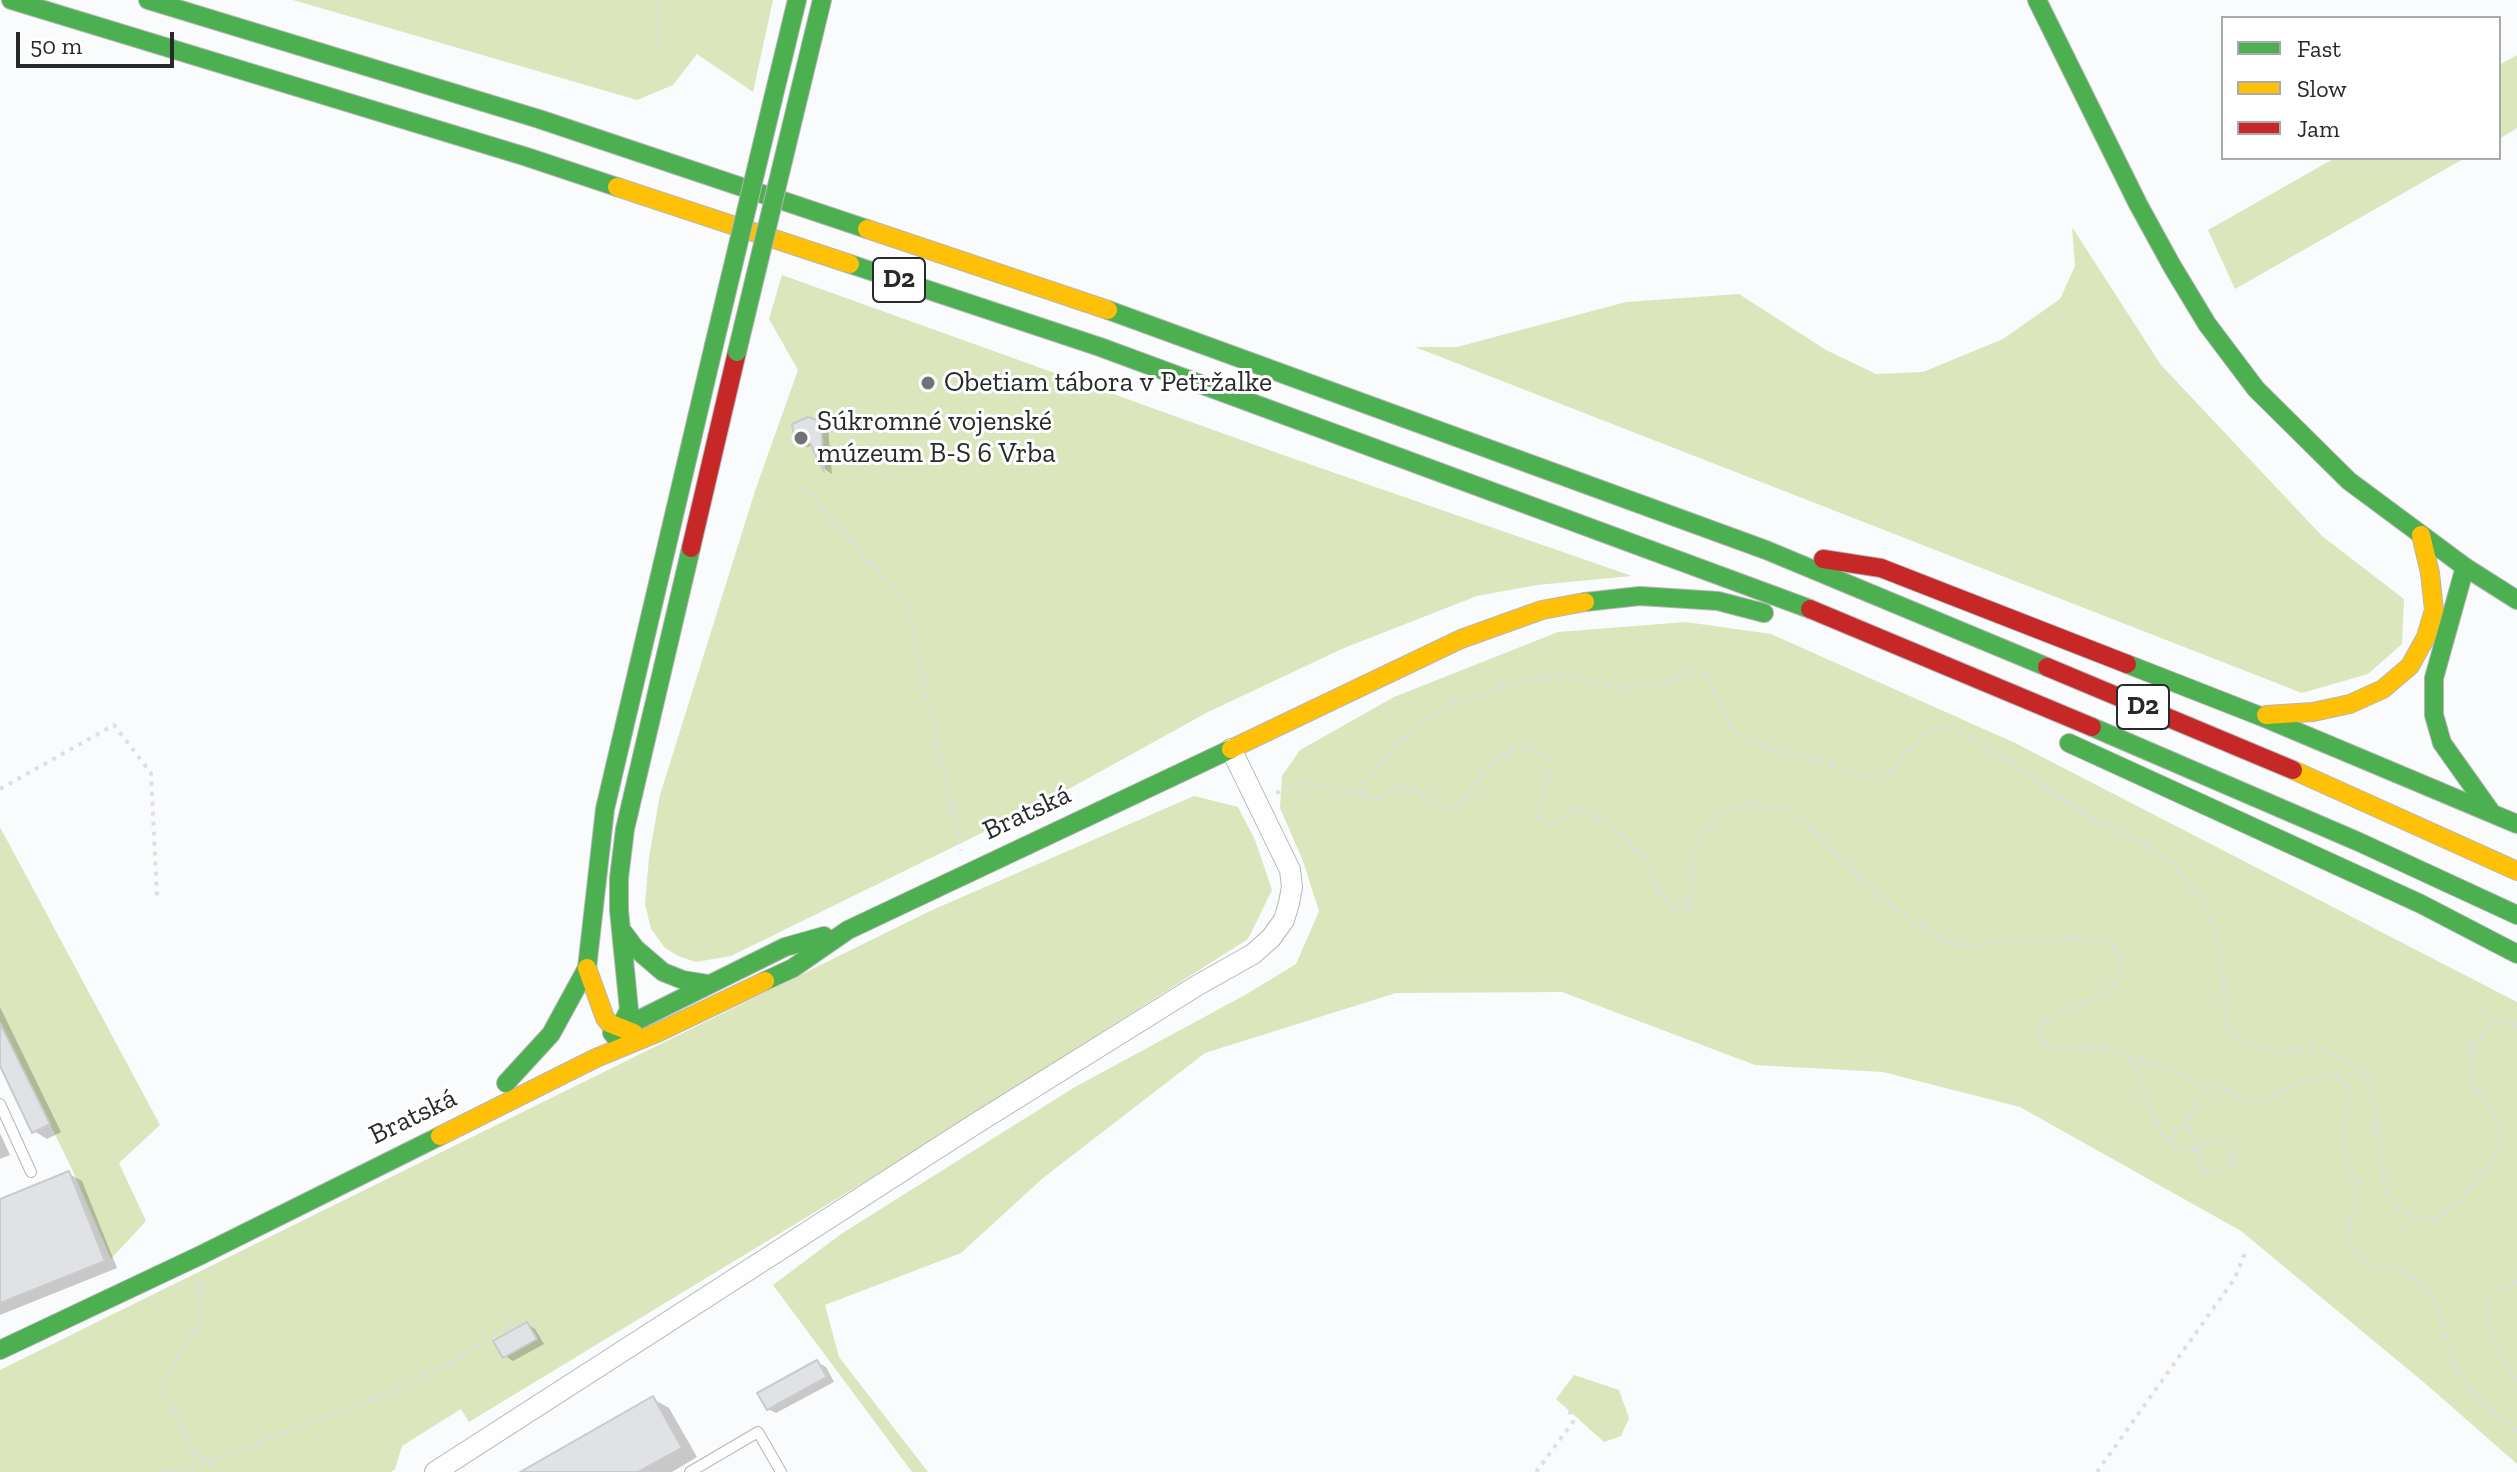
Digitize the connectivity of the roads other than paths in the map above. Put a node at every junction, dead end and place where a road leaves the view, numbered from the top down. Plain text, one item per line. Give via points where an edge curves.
1 (11, 0) edge
2 (148, 0) edge
3 (797, 0) edge
4 (822, 0) edge
5 (2037, 0) edge
6 (2421, 535) junction
7 (1766, 550) junction
8 (2465, 567) junction
9 (2517, 600) edge
10 (1776, 618) dead end
11 (2260, 716) junction
12 (2055, 736) dead end
13 (1231, 749) junction
14 (2492, 813) junction
15 (2517, 824) edge
16 (2359, 842) junction
17 (2517, 871) edge
18 (2421, 904) junction
19 (2517, 915) edge
20 (848, 930) junction
21 (623, 932) junction
22 (2517, 954) edge
23 (587, 968) junction
24 (708, 984) junction
25 (621, 1029) junction
26 (659, 1032) junction
27 (596, 1058) junction
28 (506, 1083) junction
29 (0, 1104) edge
30 (389, 1141) dead end
31 (31, 1172) dead end
32 (196, 1237) dead end
33 (0, 1336) edge
34 (0, 1350) edge
35 (435, 1472) edge
36 (690, 1472) edge
37 (781, 1472) edge

1 - 16 main road, D2 via 527,157 1100,347 1775,595
2 - 7 main road, D2 via 554,124 1117,313
3 - 23 main road, bridge via 607,795
4 - 21 main road, bridge via 625,829 619,878
5 - 6 main road via 2138,204 2207,324 2256,389 2305,440
6 - 8 main road
6 - 11 main road via 2434,610 2410,666 2383,689 2350,704
7 - 11 main road via 1881,568
7 - 17 main road, D2 via 2245,749
8 - 9 main road
8 - 14 main road via 2434,678 2434,715 2442,743
10 - 13 main road, Bratská via 1718,601 1679,597 1593,600 1542,610 1461,639
11 - 14 main road
12 - 18 main road
13 - 20 main road, Bratská
13 - 35 street via 1290,870 1292,887 1284,920 1271,938
14 - 15 main road
16 - 18 main road
16 - 19 main road, D2
18 - 22 main road
20 - 24 main road, Bratská via 785,947
20 - 26 main road, Bratská via 793,968
21 - 24 main road via 663,972
21 - 25 main road via 629,1010
23 - 25 main road via 600,1010
23 - 28 main road via 551,1034
24 - 25 main road, Bratská
25 - 26 main road
25 - 27 main road
25 - 28 main road, Bratská
26 - 27 main road, Bratská
27 - 34 main road, Bratská
28 - 30 main road, Bratská
29 - 31 lane
32 - 33 main road
36 - 37 lane via 758,1432

